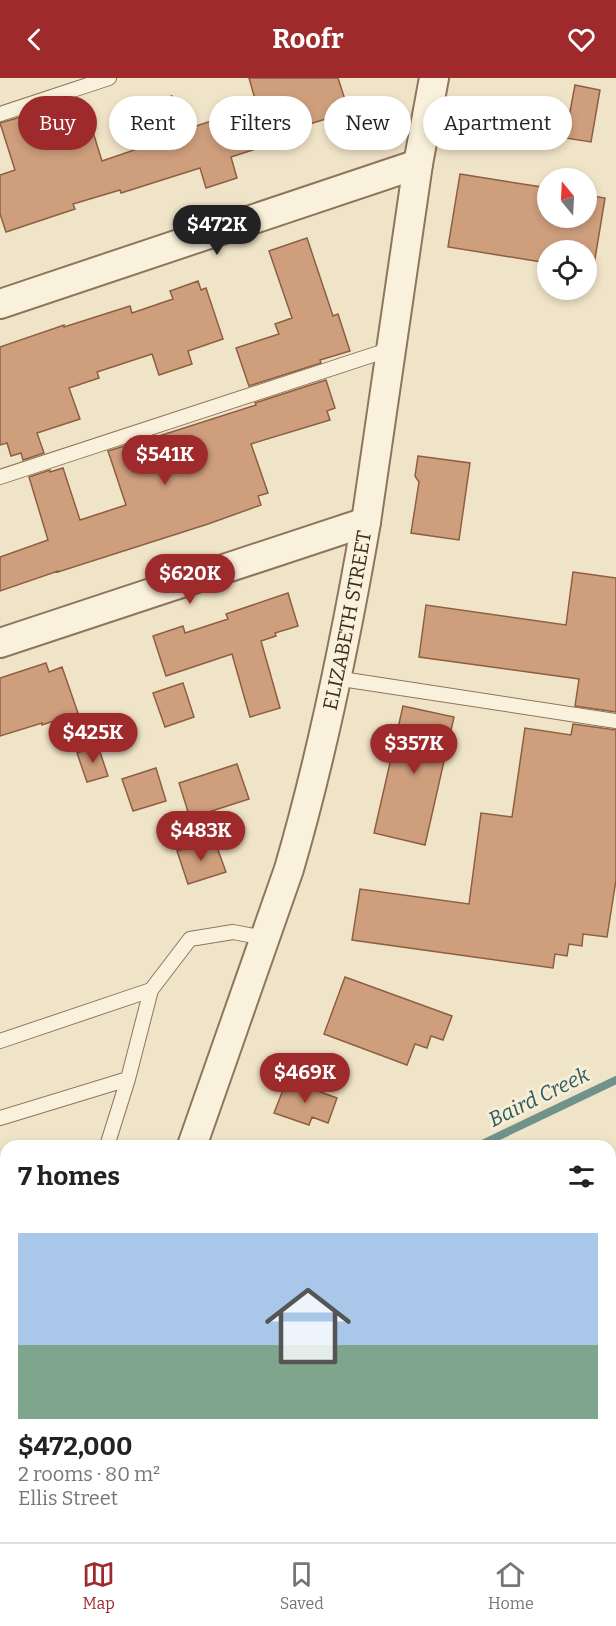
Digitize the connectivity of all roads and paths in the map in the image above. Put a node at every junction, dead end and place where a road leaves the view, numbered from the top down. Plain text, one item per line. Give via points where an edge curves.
1 (109, 78) edge
2 (434, 78) edge
3 (0, 114) edge
4 (418, 164) junction
5 (0, 304) edge
6 (391, 349) junction
7 (0, 477) edge
8 (366, 522) junction
9 (0, 643) edge
10 (335, 678) junction
11 (616, 721) edge
12 (265, 938) junction
13 (151, 990) junction
14 (0, 1041) edge
15 (128, 1079) junction
16 (0, 1118) edge
17 (109, 1140) edge
18 (194, 1140) edge

1 - 3 lane
2 - 4 street, ELIZABETH STREET
4 - 5 street
4 - 6 street, ELIZABETH STREET
6 - 7 lane
6 - 8 street, ELIZABETH STREET
8 - 9 street
8 - 10 street, ELIZABETH STREET
10 - 11 lane
10 - 12 street, ELIZABETH STREET via 290,869
12 - 13 lane via 233,932 190,939
12 - 18 street, ELIZABETH STREET
13 - 14 lane
13 - 15 lane
15 - 16 lane
15 - 17 lane

